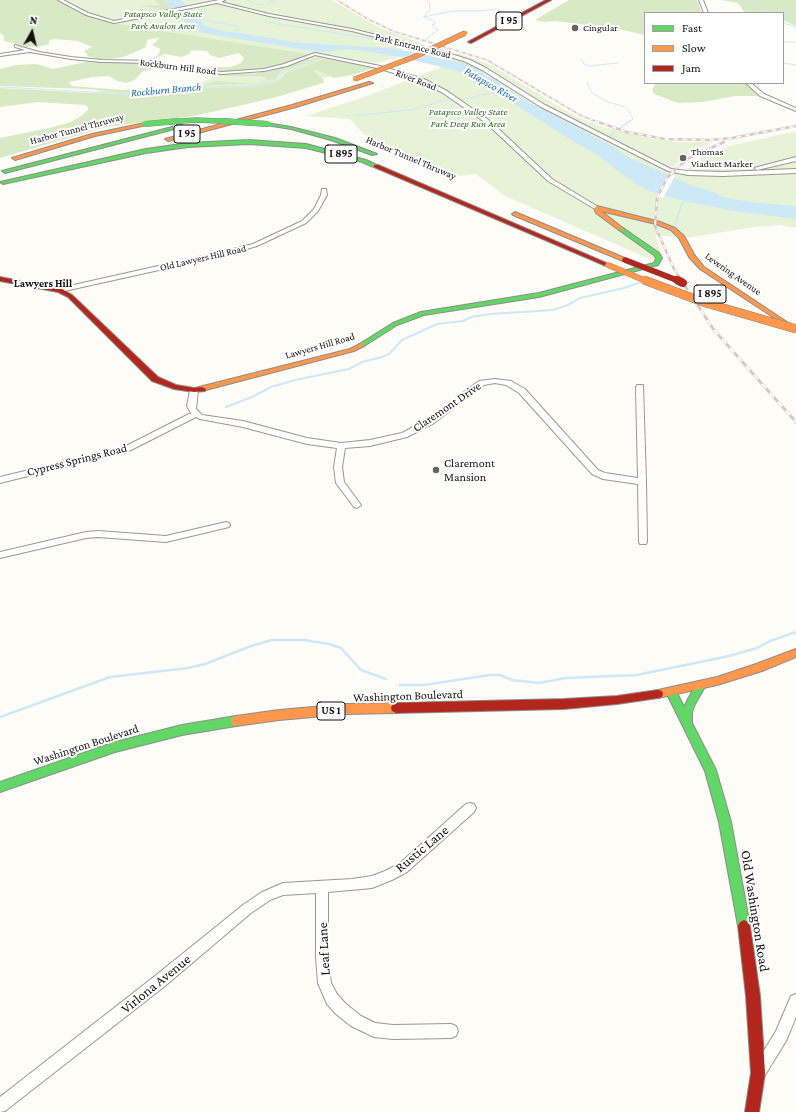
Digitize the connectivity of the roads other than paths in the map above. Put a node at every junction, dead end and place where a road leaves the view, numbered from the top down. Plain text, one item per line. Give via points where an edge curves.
1 (60, 0) edge
2 (225, 0) edge
3 (530, 0) edge
4 (549, 0) edge
5 (701, 0) edge
6 (218, 2) junction
7 (706, 12) edge
8 (503, 14) dead end
9 (468, 32) dead end
10 (16, 46) dead end
11 (29, 51) junction
12 (315, 54) joint
13 (0, 55) edge
14 (435, 59) dead end
15 (410, 69) dead end
16 (749, 84) edge
17 (796, 110) edge
18 (385, 159) dead end
19 (796, 159) edge
20 (8, 160) dead end
21 (796, 171) edge
22 (0, 172) edge
23 (702, 174) junction
24 (1, 182) edge
25 (324, 190) dead end
26 (598, 208) junction
27 (507, 210) dead end
28 (0, 279) edge
29 (693, 287) dead end
30 (60, 290) junction
31 (720, 297) dead end
32 (796, 322) edge
33 (796, 330) edge
34 (640, 387) dead end
35 (194, 390) junction
36 (196, 414) junction
37 (342, 446) junction
38 (0, 480) edge
39 (642, 482) junction
40 (357, 506) dead end
41 (226, 525) dead end
42 (643, 542) dead end
43 (0, 555) edge
44 (796, 653) edge
45 (701, 685) junction
46 (671, 692) junction
47 (687, 722) junction
48 (0, 788) edge
49 (470, 808) dead end
50 (322, 888) junction
51 (796, 1001) edge
52 (451, 1031) dead end
53 (758, 1073) junction
54 (0, 1106) edge
55 (752, 1112) edge

1 - 6 street via 87,14 114,22
2 - 6 street
3 - 8 main road, I 95
4 - 14 main road, I 95
5 - 7 street
6 - 23 street, Park Entrance Road via 269,15 352,30 460,58 484,69 543,106 664,168
9 - 22 main road, I 95, bridge via 414,57 355,79 284,100
10 - 11 street, Rockburn Hill Road
11 - 12 street, Rockburn Hill Road via 82,59 153,62 196,71 235,73 274,68
11 - 13 street
12 - 26 street, River Road via 412,76 445,92 488,122 550,180
15 - 24 main road, I 95 via 370,84 286,108
16 - 17 street via 762,95
18 - 20 main road, Harbor Tunnel Thruway / I 895, bridge via 333,139 291,128 268,124 197,120 145,124 94,135
19 - 23 street, Park Entrance Road via 760,168
21 - 23 street, Park Entrance Road
24 - 33 main road, Harbor Tunnel Thruway / I 895, bridge via 146,151 188,145 237,142 286,144 335,152 364,161 652,284
25 - 30 street, Old Lawyers Hill Road via 324,196 316,210 304,222 255,245 221,255
26 - 33 main road, Levering Avenue via 673,229 682,237 692,257 702,268
26 - 35 main road, Lawyers Hill Road via 598,212 608,221 657,254 659,258 656,264 539,295 423,313 399,322 352,350 218,386
27 - 29 main road, I 895, bridge
28 - 30 main road, Lawyers Hill Road
30 - 35 main road, Lawyers Hill Road via 70,296 155,379 174,388
31 - 32 main road, I 895
34 - 39 street
35 - 36 street via 191,406
36 - 37 street, Claremont Drive via 208,419 242,424 307,441
36 - 38 street, Cypress Springs Road via 126,449
37 - 39 street, Claremont Drive via 404,435 431,421 476,386 489,381 502,381 522,391 595,472 603,476
37 - 40 street via 338,467 340,483
39 - 42 street
41 - 43 street via 166,539 86,535
44 - 45 main road, Washington Boulevard / US 1
45 - 46 main road, Washington Boulevard / US 1
45 - 47 main road via 690,703
46 - 47 main road, Old Washington Road
46 - 48 main road, Washington Boulevard / US 1 via 592,702 347,710 246,719 182,730 114,747 54,766
47 - 53 main road, Old Washington Road via 710,770 725,822 749,957
49 - 50 street, Rustic Lane via 403,868 372,882
50 - 52 street, Leaf Lane via 322,957 325,983 332,999 341,1009 356,1021 374,1030
50 - 54 street, Virlona Avenue via 283,889 266,896
51 - 53 street via 781,1036
53 - 55 main road, Old Washington Road

